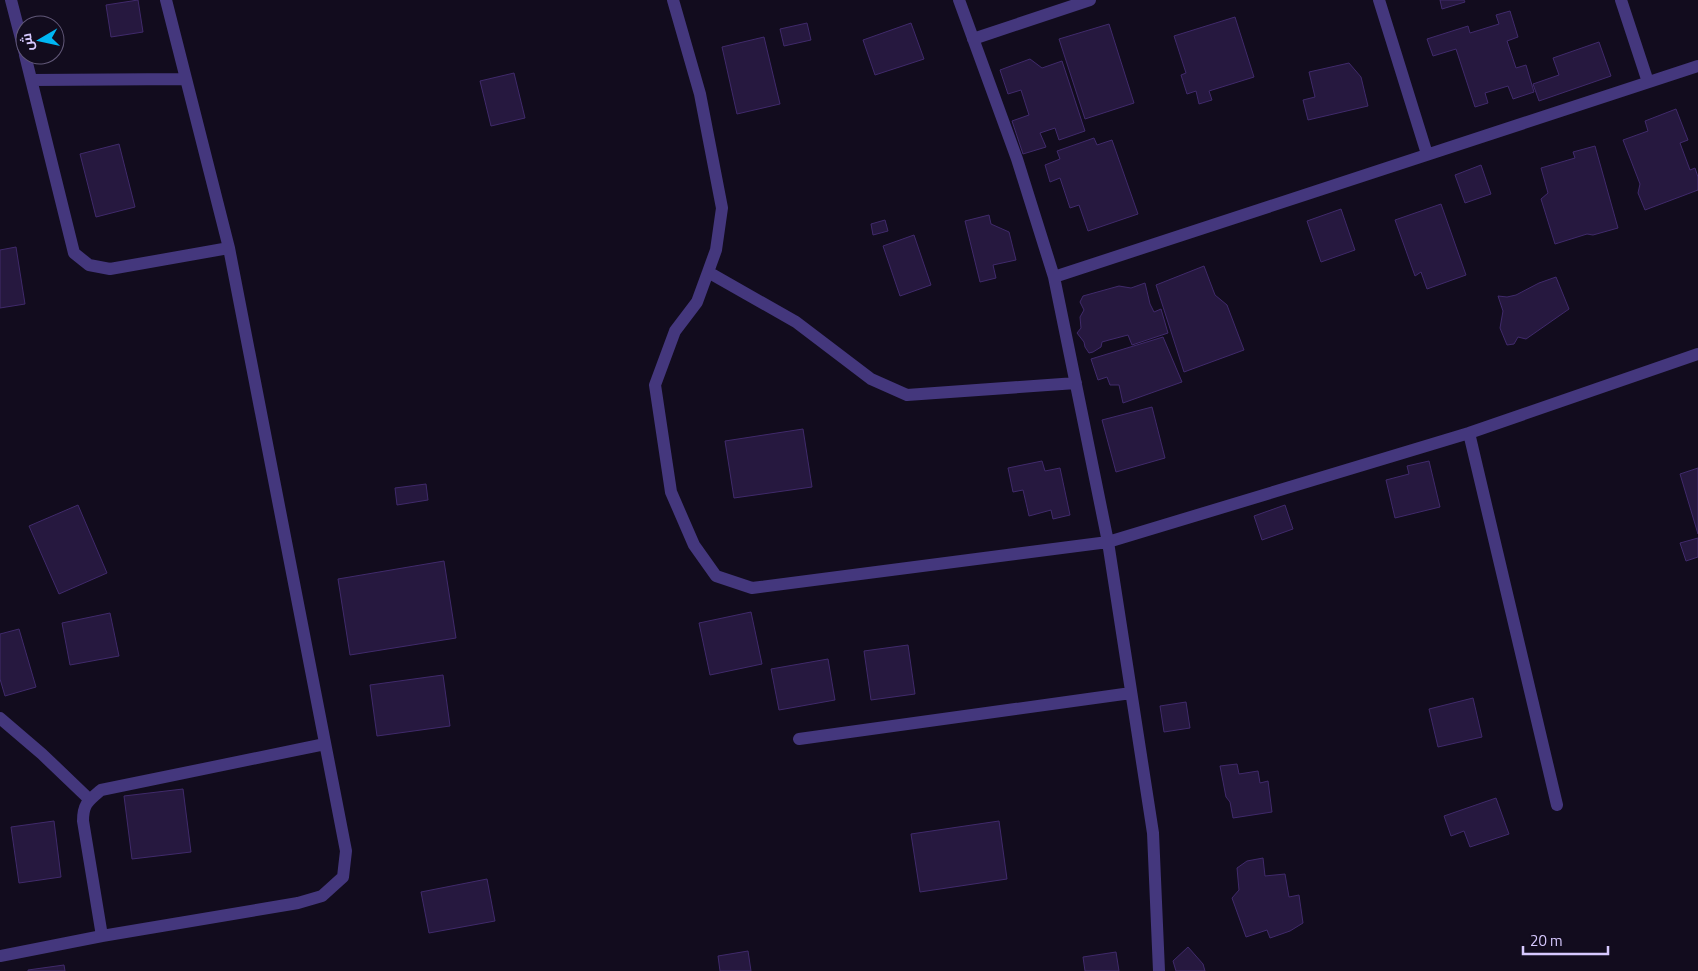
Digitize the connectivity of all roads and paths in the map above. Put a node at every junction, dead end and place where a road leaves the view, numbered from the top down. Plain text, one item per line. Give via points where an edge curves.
1 (11, 0) edge
2 (166, 0) edge
3 (673, 0) edge
4 (959, 0) edge
5 (1090, 0) edge
6 (1378, 0) edge
7 (1621, 0) edge
8 (15, 16) edge
9 (972, 39) junction
10 (28, 65) edge
11 (1698, 66) edge
12 (186, 79) junction
13 (32, 80) junction
14 (1648, 82) junction
15 (1427, 154) junction
16 (229, 248) junction
17 (708, 272) junction
18 (1054, 277) junction
19 (1698, 354) edge
20 (1076, 383) junction
21 (1469, 433) junction
22 (1108, 542) junction
23 (1131, 692) junction
24 (0, 718) edge
25 (799, 739) dead end
26 (325, 744) junction
27 (89, 800) junction
28 (1557, 805) dead end
29 (102, 936) junction
30 (0, 956) edge
31 (1159, 971) edge

1 - 8 street
2 - 12 street
3 - 17 street via 700,94 722,208 716,250
4 - 9 street
5 - 9 street
6 - 15 street
7 - 14 street
9 - 18 street via 1017,159
10 - 13 street
11 - 14 street
12 - 13 street
12 - 16 street
13 - 16 street via 74,253 89,265 110,269
14 - 15 street
15 - 18 street
16 - 26 street
17 - 20 street via 796,322 871,379 907,394
17 - 22 street via 697,302 675,330 655,385 671,492 694,545 716,576 752,588
18 - 20 street
19 - 21 street
20 - 22 street
21 - 22 street
21 - 28 street
22 - 23 street
23 - 25 street
23 - 31 street via 1153,832
24 - 27 street
26 - 27 street via 101,790
26 - 29 street via 346,852 343,877 322,896 298,903
27 - 29 street via 83,809 83,821
29 - 30 street

